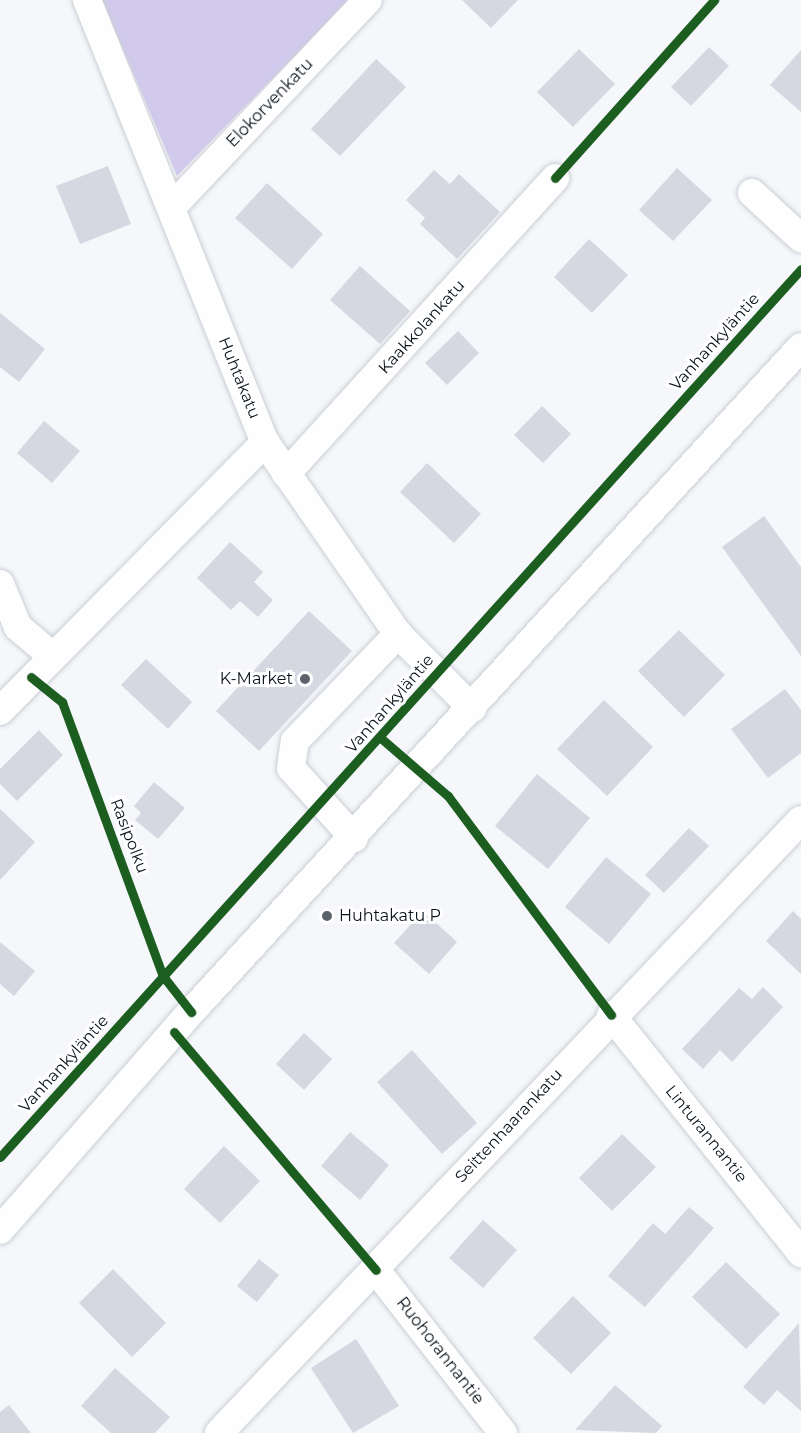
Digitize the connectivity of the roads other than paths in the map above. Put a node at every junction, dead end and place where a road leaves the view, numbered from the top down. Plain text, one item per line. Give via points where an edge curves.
1 (87, 0) edge
2 (368, 0) edge
3 (555, 178) dead end
4 (752, 193) dead end
5 (172, 207) junction
6 (801, 238) edge
7 (801, 347) edge
8 (265, 442) junction
9 (286, 474) junction
10 (0, 584) edge
11 (398, 634) junction
12 (52, 656) junction
13 (472, 708) junction
14 (0, 711) edge
15 (801, 820) edge
16 (354, 838) junction
17 (611, 1015) junction
18 (0, 1230) edge
19 (801, 1253) edge
20 (376, 1270) junction
21 (219, 1433) edge
22 (503, 1433) edge

1 - 5 street, Huhtakatu
2 - 5 street, Elokorvenkatu
3 - 9 street, Kaakkolankatu
4 - 6 street
5 - 8 street, Huhtakatu
7 - 13 street
8 - 9 street, Huhtakatu
8 - 12 street
9 - 11 street, Huhtakatu
10 - 12 street via 18,627
11 - 13 street, Huhtakatu
11 - 16 street via 295,741 291,768
12 - 14 street
13 - 16 street
15 - 17 street, Seittenhaarankatu
16 - 18 street
17 - 19 street, Linturannantie
17 - 20 street, Seittenhaarankatu
20 - 21 street, Seittenhaarankatu
20 - 22 street, Ruohorannantie

